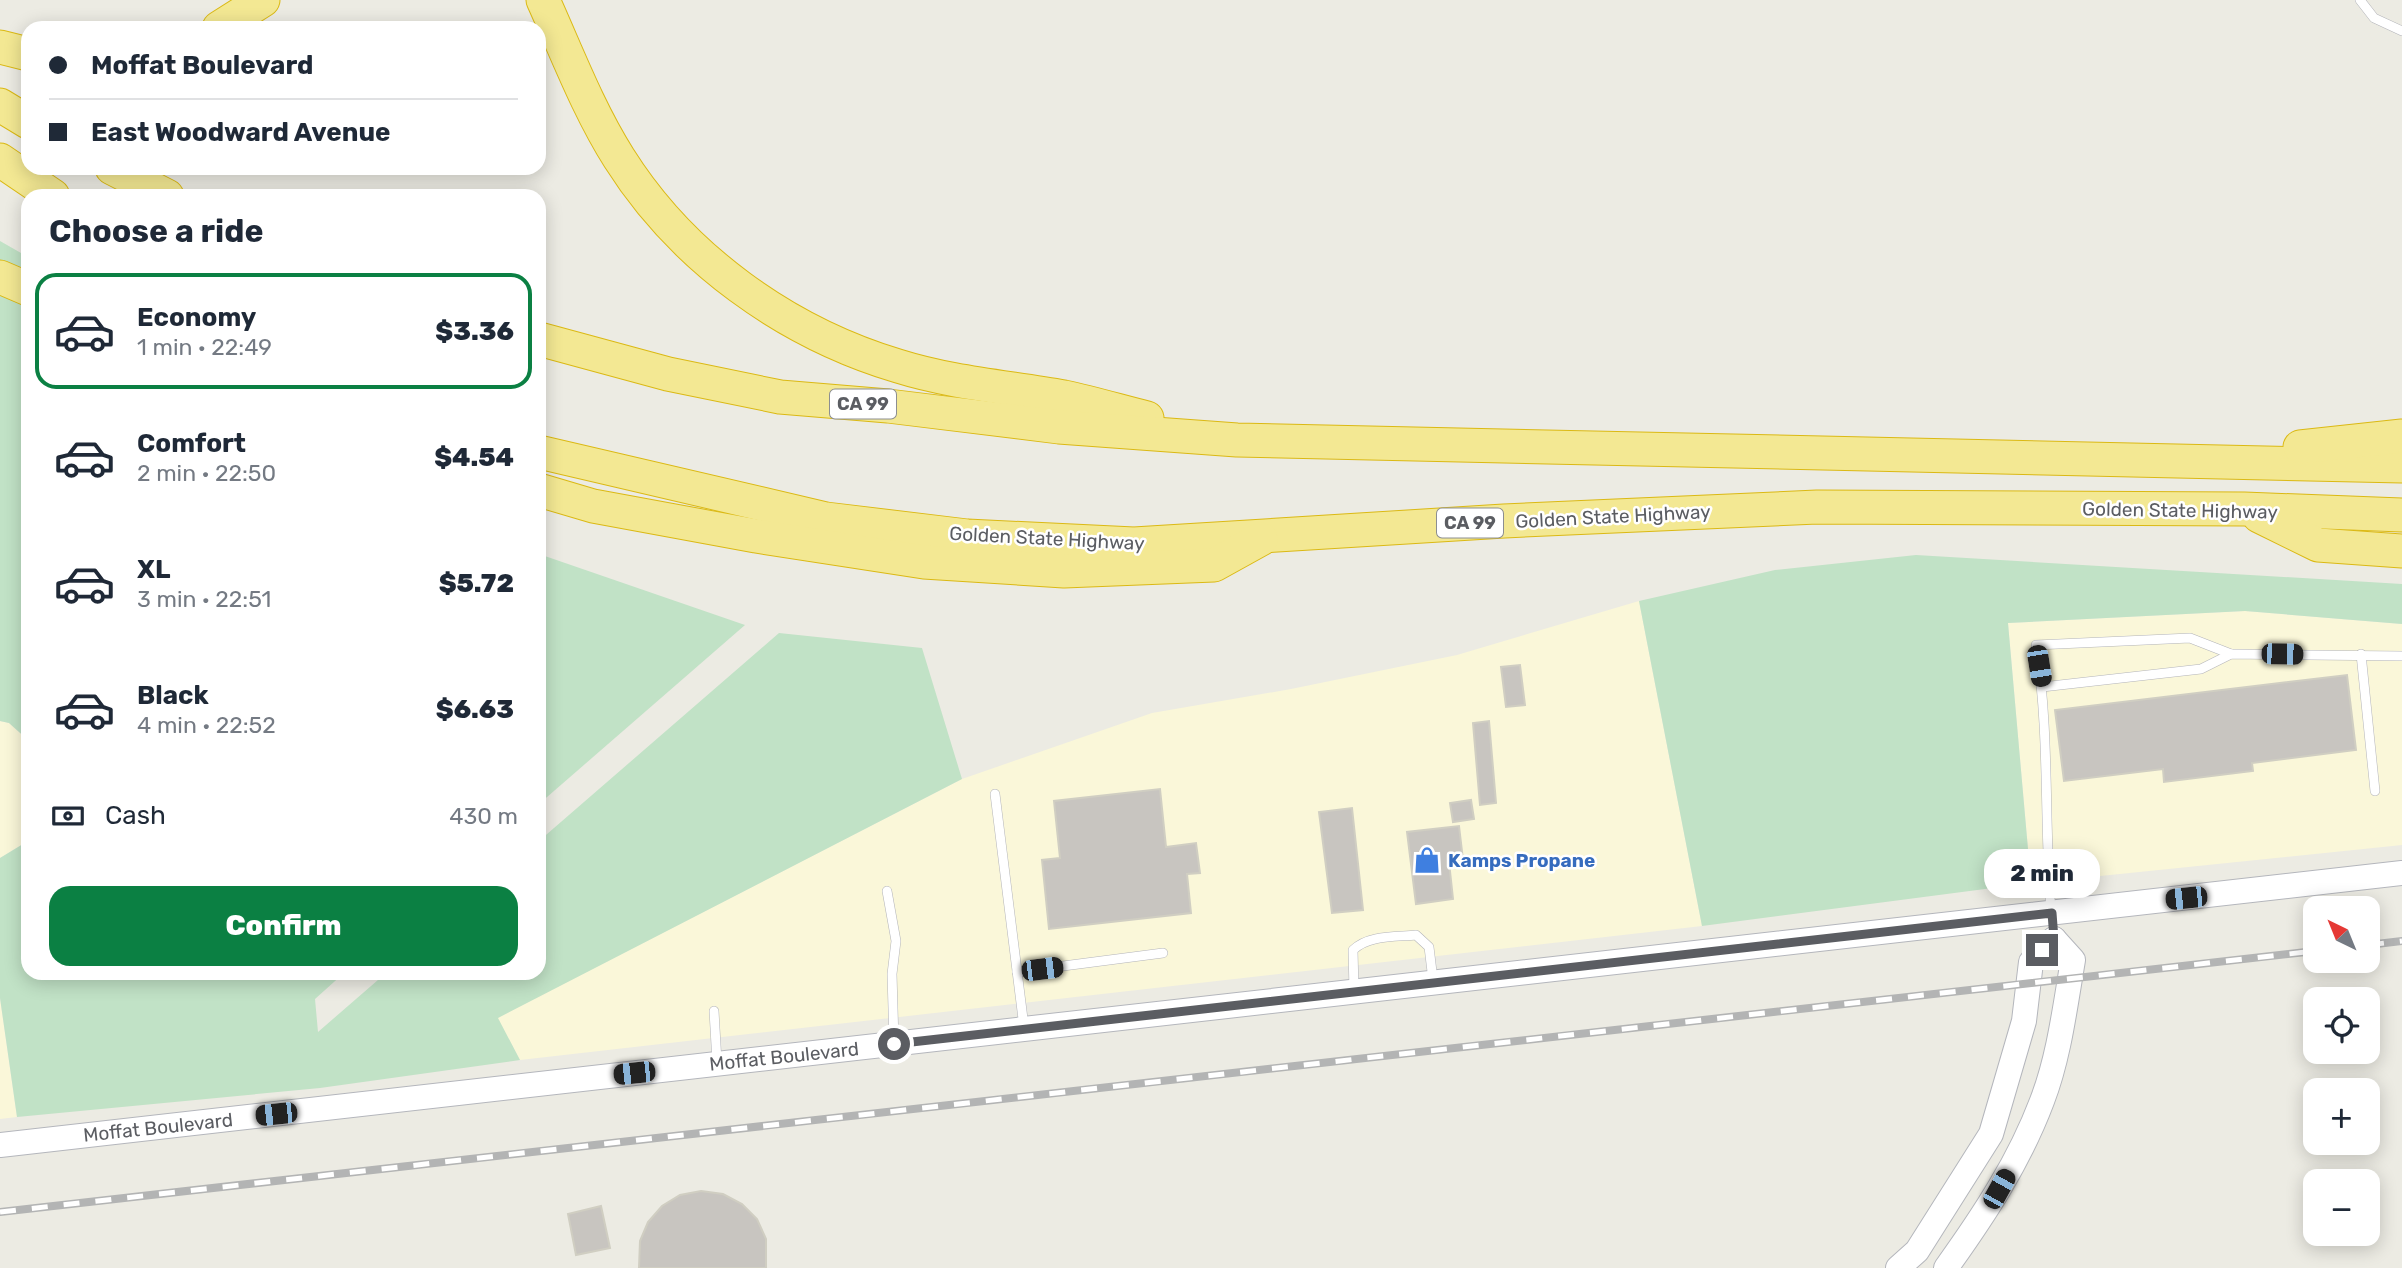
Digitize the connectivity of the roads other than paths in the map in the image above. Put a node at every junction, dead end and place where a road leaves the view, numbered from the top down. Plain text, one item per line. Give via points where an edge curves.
1 (263, 0) edge
2 (543, 0) edge
3 (2360, 0) edge
4 (230, 21) edge
5 (2402, 31) edge
6 (0, 47) edge
7 (21, 52) edge
8 (0, 105) edge
9 (21, 118) edge
10 (0, 160) edge
11 (21, 174) edge
12 (22, 175) edge
13 (126, 175) edge
14 (43, 189) edge
15 (153, 189) edge
16 (0, 277) edge
17 (21, 286) edge
18 (546, 341) edge
19 (2402, 436) edge
20 (1237, 440) junction
21 (546, 454) edge
22 (2152, 462) junction
23 (2402, 466) edge
24 (546, 492) edge
25 (2244, 509) junction
26 (2402, 515) edge
27 (1266, 536) junction
28 (2402, 551) edge
29 (2231, 654) junction
30 (2361, 654) junction
31 (2402, 656) edge
32 (2042, 687) junction
33 (2375, 791) dead end
34 (995, 794) dead end
35 (2402, 873) edge
36 (887, 891) dead end
37 (2052, 913) junction
38 (2054, 939) junction
39 (1163, 953) dead end
40 (1017, 972) junction
41 (1433, 983) junction
42 (1354, 992) junction
43 (714, 1011) dead end
44 (1024, 1029) junction
45 (894, 1044) junction
46 (717, 1064) junction
47 (0, 1145) edge
48 (1898, 1268) edge
49 (1946, 1268) edge

1 - 4 highway
2 - 20 highway via 590,104 643,192 677,232 764,306 827,340 898,366 978,385 1065,398
3 - 5 lane via 2374,18
6 - 7 highway
8 - 9 highway
10 - 11 highway
12 - 14 highway
13 - 15 highway
16 - 17 highway
18 - 20 highway, CA 99 via 668,374 780,397 1059,427
19 - 22 highway
20 - 22 highway, CA 99
21 - 27 highway, Golden State Highway / CA 99 via 826,519 954,534 1134,544
22 - 23 highway, CA 99
24 - 27 highway via 593,506 742,533 938,563 1064,570 1214,565
25 - 26 highway, Golden State Highway / CA 99
25 - 27 highway, Golden State Highway / CA 99 via 1817,507
25 - 28 highway via 2318,545
29 - 30 lane
29 - 32 lane via 2201,669
29 - 32 lane via 2190,638 2036,646
30 - 31 lane
30 - 33 lane
32 - 37 lane
34 - 40 lane
35 - 37 main road, Moffat Boulevard
36 - 45 lane via 896,941
37 - 38 main road
37 - 41 main road, Moffat Boulevard
38 - 48 main road via 2031,962 2024,1021 1991,1134 1917,1251
38 - 49 main road via 2073,960 2062,1028 2043,1099 2024,1146 1987,1211
39 - 40 lane
40 - 44 lane
41 - 42 main road, Moffat Boulevard
41 - 42 lane via 1425,941 1416,935 1371,940 1353,950
42 - 44 main road, Moffat Boulevard
43 - 46 lane
44 - 45 main road, Moffat Boulevard
45 - 46 main road, Moffat Boulevard
46 - 47 main road, Moffat Boulevard

